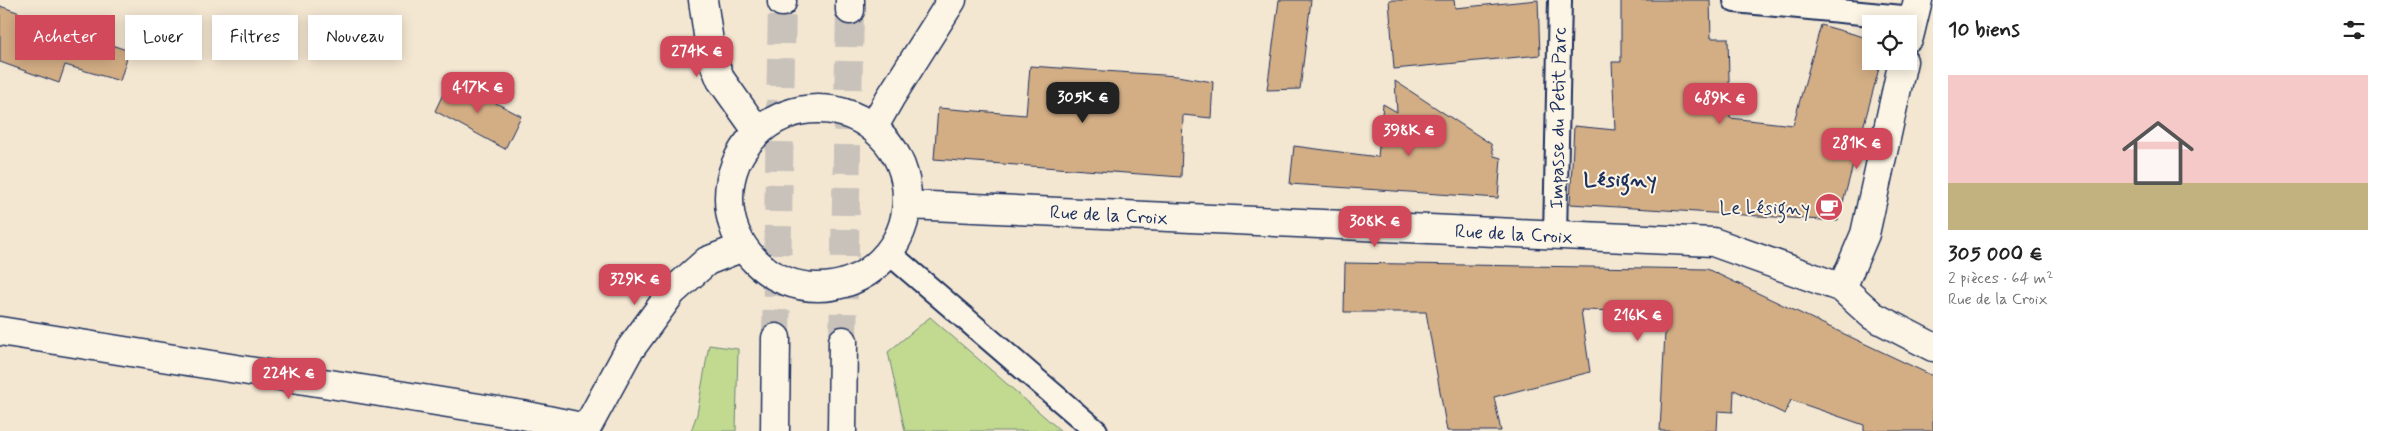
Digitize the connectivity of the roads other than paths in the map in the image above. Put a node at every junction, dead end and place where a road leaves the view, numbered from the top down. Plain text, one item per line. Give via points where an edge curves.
1 (703, 0) edge
2 (952, 0) edge
3 (1560, 0) edge
4 (1735, 1) edge
5 (1882, 15) edge
6 (1901, 70) edge
7 (874, 128) junction
8 (758, 132) junction
9 (908, 205) junction
10 (1555, 235) junction
11 (743, 247) junction
12 (889, 253) junction
13 (1842, 288) junction
14 (0, 331) edge
15 (776, 338) tunnel mouth
16 (843, 341) tunnel mouth
17 (1933, 347) edge
18 (586, 430) edge
19 (775, 431) edge
20 (842, 431) edge
21 (1096, 431) edge

1 - 8 main road via 711,56 720,80
2 - 7 main road
3 - 10 lane, Impasse du Petit Parc
4 - 5 lane
6 - 13 main road via 1865,234
7 - 8 main road via 852,116 828,109 803,110 787,115
7 - 9 main road via 893,149 905,176
8 - 11 main road via 742,151 732,174 732,224
9 - 10 main road, Rue de la Croix
9 - 12 main road via 902,230
10 - 13 main road, Rue de la Croix via 1713,242
11 - 12 main road via 762,267 787,282 814,287 842,284 868,272
11 - 18 main road via 707,261 672,292 628,352
12 - 21 lane
13 - 17 main road via 1873,316
14 - 18 main road via 522,415
15 - 19 main road
16 - 20 main road

